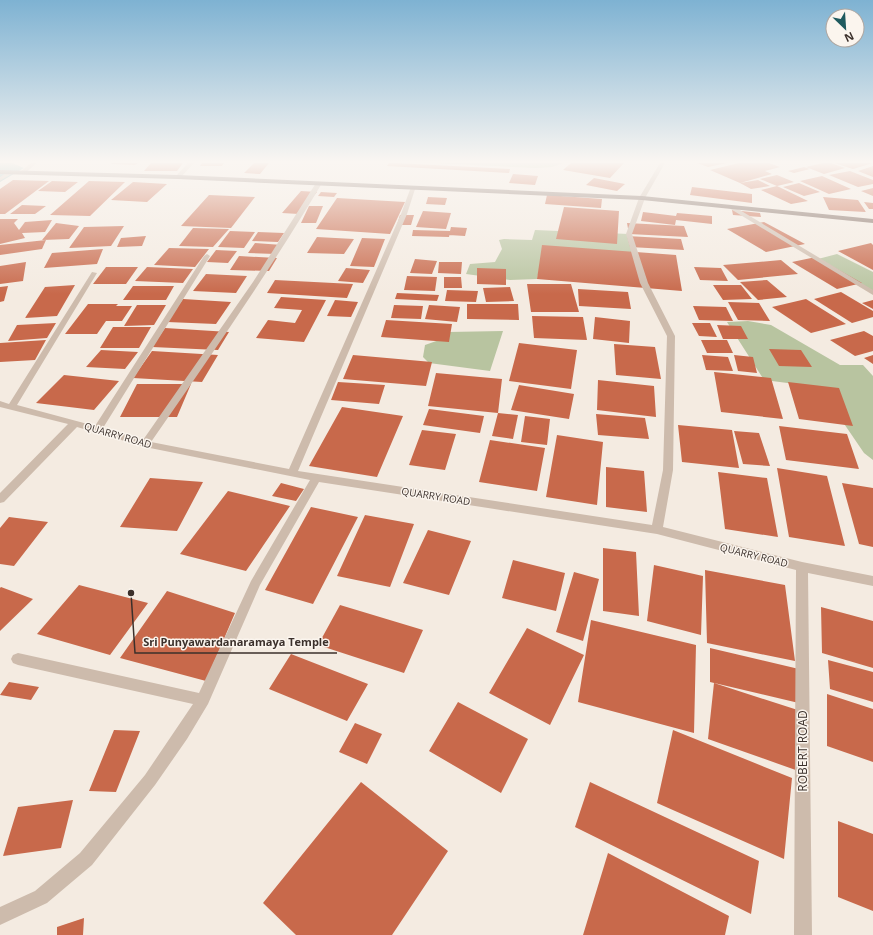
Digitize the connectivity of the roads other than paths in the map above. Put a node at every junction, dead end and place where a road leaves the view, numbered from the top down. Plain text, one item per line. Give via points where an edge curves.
1 (305, 207) edge
2 (407, 207) edge
3 (639, 207) edge
4 (727, 207) edge
5 (731, 207) junction
6 (873, 221) edge
7 (207, 256) dead end
8 (94, 273) dead end
9 (873, 293) edge
10 (0, 404) edge
11 (12, 406) junction
12 (75, 423) junction
13 (98, 429) junction
14 (144, 444) junction
15 (292, 473) junction
16 (316, 478) junction
17 (0, 499) edge
18 (656, 530) junction
19 (802, 567) junction
20 (873, 581) edge
21 (18, 660) dead end
22 (203, 700) junction
23 (0, 916) edge
24 (803, 935) edge

1 - 14 street via 241,306
2 - 15 street
3 - 18 street via 629,236 644,283 671,336 668,470
4 - 5 main road
5 - 6 main road
5 - 9 street
7 - 13 street
8 - 11 street
10 - 11 street, QUARRY ROAD
11 - 12 street, QUARRY ROAD
12 - 13 street, QUARRY ROAD
12 - 17 street
13 - 14 street, QUARRY ROAD
14 - 15 street, QUARRY ROAD
15 - 16 street, QUARRY ROAD
16 - 18 street, QUARRY ROAD
16 - 22 street via 255,584
18 - 19 street, QUARRY ROAD
19 - 20 street, QUARRY ROAD
19 - 24 street, ROBERT ROAD
21 - 22 street
22 - 23 street via 150,780 86,859 40,897

